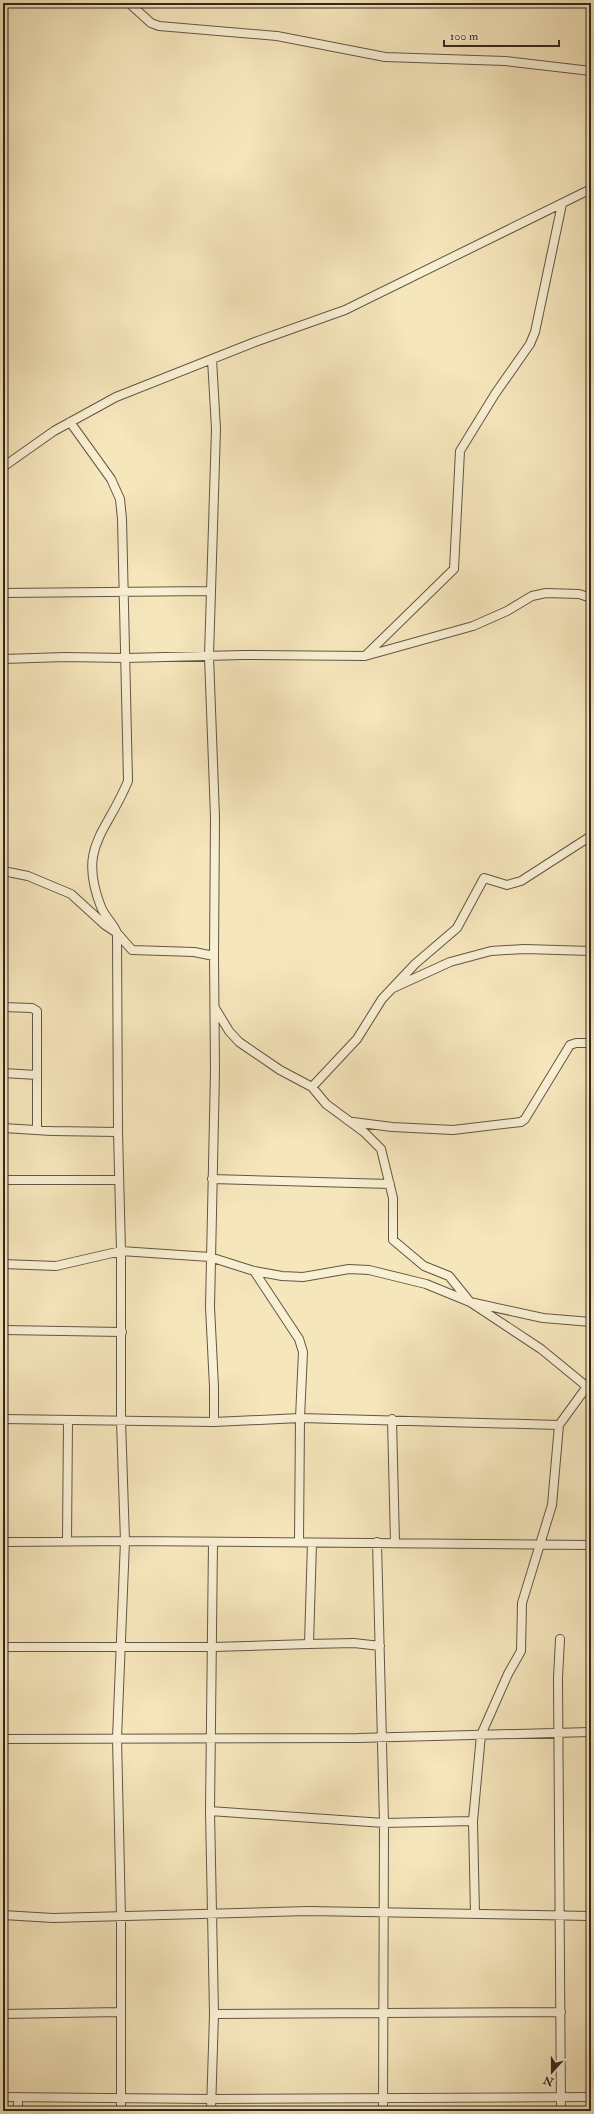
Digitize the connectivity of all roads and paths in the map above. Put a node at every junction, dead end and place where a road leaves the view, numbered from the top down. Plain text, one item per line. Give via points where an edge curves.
1 (129, 3) edge
2 (591, 71) edge
3 (591, 188) edge
4 (562, 204) junction
5 (212, 359) junction
6 (70, 422) junction
7 (3, 467) edge
8 (210, 591) junction
9 (3, 593) edge
10 (124, 593) junction
11 (591, 598) edge
12 (209, 656) junction
13 (365, 656) junction
14 (126, 658) junction
15 (3, 659) edge
16 (591, 836) edge
17 (3, 871) edge
18 (117, 934) junction
19 (591, 951) edge
20 (214, 956) junction
21 (391, 989) junction
22 (3, 1007) edge
23 (214, 1007) junction
24 (591, 1043) edge
25 (3, 1073) edge
26 (37, 1075) junction
27 (312, 1087) junction
28 (353, 1122) junction
29 (3, 1128) edge
30 (37, 1130) junction
31 (118, 1132) junction
32 (212, 1179) junction
33 (3, 1180) edge
34 (119, 1180) junction
35 (390, 1184) junction
36 (121, 1251) junction
37 (210, 1257) junction
38 (3, 1264) edge
39 (254, 1271) junction
40 (470, 1302) junction
41 (591, 1322) edge
42 (3, 1330) edge
43 (122, 1332) junction
44 (590, 1386) edge
45 (300, 1418) junction
46 (3, 1419) edge
47 (392, 1419) junction
48 (68, 1420) junction
49 (121, 1421) junction
50 (214, 1422) junction
51 (559, 1425) junction
52 (68, 1541) junction
53 (125, 1541) junction
54 (3, 1542) edge
55 (213, 1542) junction
56 (299, 1542) junction
57 (377, 1542) junction
58 (312, 1543) junction
59 (395, 1543) junction
60 (540, 1545) junction
61 (591, 1545) edge
62 (560, 1639) dead end
63 (308, 1644) junction
64 (119, 1646) junction
65 (380, 1646) junction
66 (3, 1647) edge
67 (212, 1647) junction
68 (591, 1732) edge
69 (558, 1733) junction
70 (481, 1735) junction
71 (381, 1737) junction
72 (117, 1738) junction
73 (3, 1739) edge
74 (212, 1740) junction
75 (210, 1811) junction
76 (473, 1821) junction
77 (384, 1822) junction
78 (384, 1912) junction
79 (212, 1913) junction
80 (475, 1914) junction
81 (3, 1915) edge
82 (121, 1916) junction
83 (561, 1916) junction
84 (591, 1916) edge
85 (120, 2012) junction
86 (561, 2012) junction
87 (384, 2013) junction
88 (3, 2014) edge
89 (214, 2014) junction
90 (3, 2097) edge
91 (18, 2097) junction
92 (591, 2097) edge
93 (121, 2098) junction
94 (383, 2098) junction
95 (561, 2098) junction
96 (211, 2099) junction
97 (18, 2111) edge
98 (121, 2111) edge
99 (211, 2111) edge
100 (383, 2111) edge
101 (561, 2111) edge

1 - 2 street via 151,23 157,25 277,36 385,57 505,61
3 - 4 street
4 - 5 street via 345,310
4 - 13 street via 535,332 530,344 460,451 454,569
5 - 6 street via 116,397
5 - 8 street via 216,429
6 - 7 street
6 - 10 street via 111,479 120,498
8 - 10 street
8 - 12 street
9 - 10 street
10 - 14 street
11 - 13 street via 579,594 532,596 507,611 473,626
12 - 13 street
12 - 14 street
12 - 20 street via 215,817
14 - 15 street
14 - 18 street via 128,781 97,839 91,860 102,909 114,924
16 - 21 street via 521,881 506,886 484,878 458,928 415,964
17 - 18 street via 28,876 71,894
18 - 20 street via 132,950 194,952
18 - 31 street
19 - 21 street via 491,951 450,962
20 - 23 street
21 - 27 street via 374,1008 357,1039
22 - 26 street via 32,1008 37,1011
23 - 27 street via 239,1042 280,1070
23 - 32 street
24 - 28 street via 576,1043 570,1046 521,1122 453,1130
25 - 26 street
26 - 30 street
27 - 28 street via 326,1104
28 - 35 street via 381,1149
29 - 30 street
30 - 31 street
31 - 34 street
32 - 35 street
32 - 37 street
33 - 34 street
34 - 36 street
35 - 40 street via 393,1198 393,1240 424,1266 449,1276
36 - 37 street
36 - 38 street via 56,1266
36 - 43 street
37 - 39 street
37 - 50 street
39 - 40 street via 302,1277 349,1269 369,1270 426,1284
39 - 45 street via 299,1339 303,1352
40 - 41 street via 543,1318
40 - 44 street via 541,1349
42 - 43 street
43 - 49 street
44 - 51 street
45 - 47 street
45 - 50 street
45 - 56 street
46 - 48 street
47 - 51 street
47 - 59 street
48 - 49 street
48 - 52 street
49 - 50 street
49 - 53 street
51 - 60 street via 552,1505
52 - 53 street
52 - 54 street
53 - 55 street
53 - 64 street
55 - 56 street
55 - 67 street
56 - 58 street
57 - 58 street
57 - 59 street
57 - 65 street
58 - 63 street
59 - 60 street
60 - 61 street
60 - 70 street via 522,1603 521,1651
62 - 69 street
63 - 65 street via 354,1643
63 - 67 street
64 - 66 street
64 - 67 street
64 - 72 street
65 - 71 street
67 - 74 street
68 - 69 street
69 - 70 street
69 - 83 street
70 - 71 street
70 - 76 street
71 - 74 street via 238,1737
71 - 77 street
72 - 73 street
72 - 74 street
72 - 82 street
74 - 75 street
75 - 77 street
75 - 79 street
76 - 77 street
76 - 80 street
77 - 78 street
78 - 79 street
78 - 80 street
78 - 87 street
79 - 82 street
79 - 89 street
80 - 83 street
81 - 82 street via 53,1918
82 - 85 street
83 - 84 street
83 - 86 street
85 - 88 street
85 - 93 street
86 - 87 street
86 - 95 street
87 - 89 street
87 - 94 street
89 - 96 street
90 - 91 street
91 - 93 street
91 - 97 street
92 - 95 street
93 - 96 street
93 - 98 street
94 - 95 street
94 - 96 street
94 - 100 street
95 - 101 street
96 - 99 street

